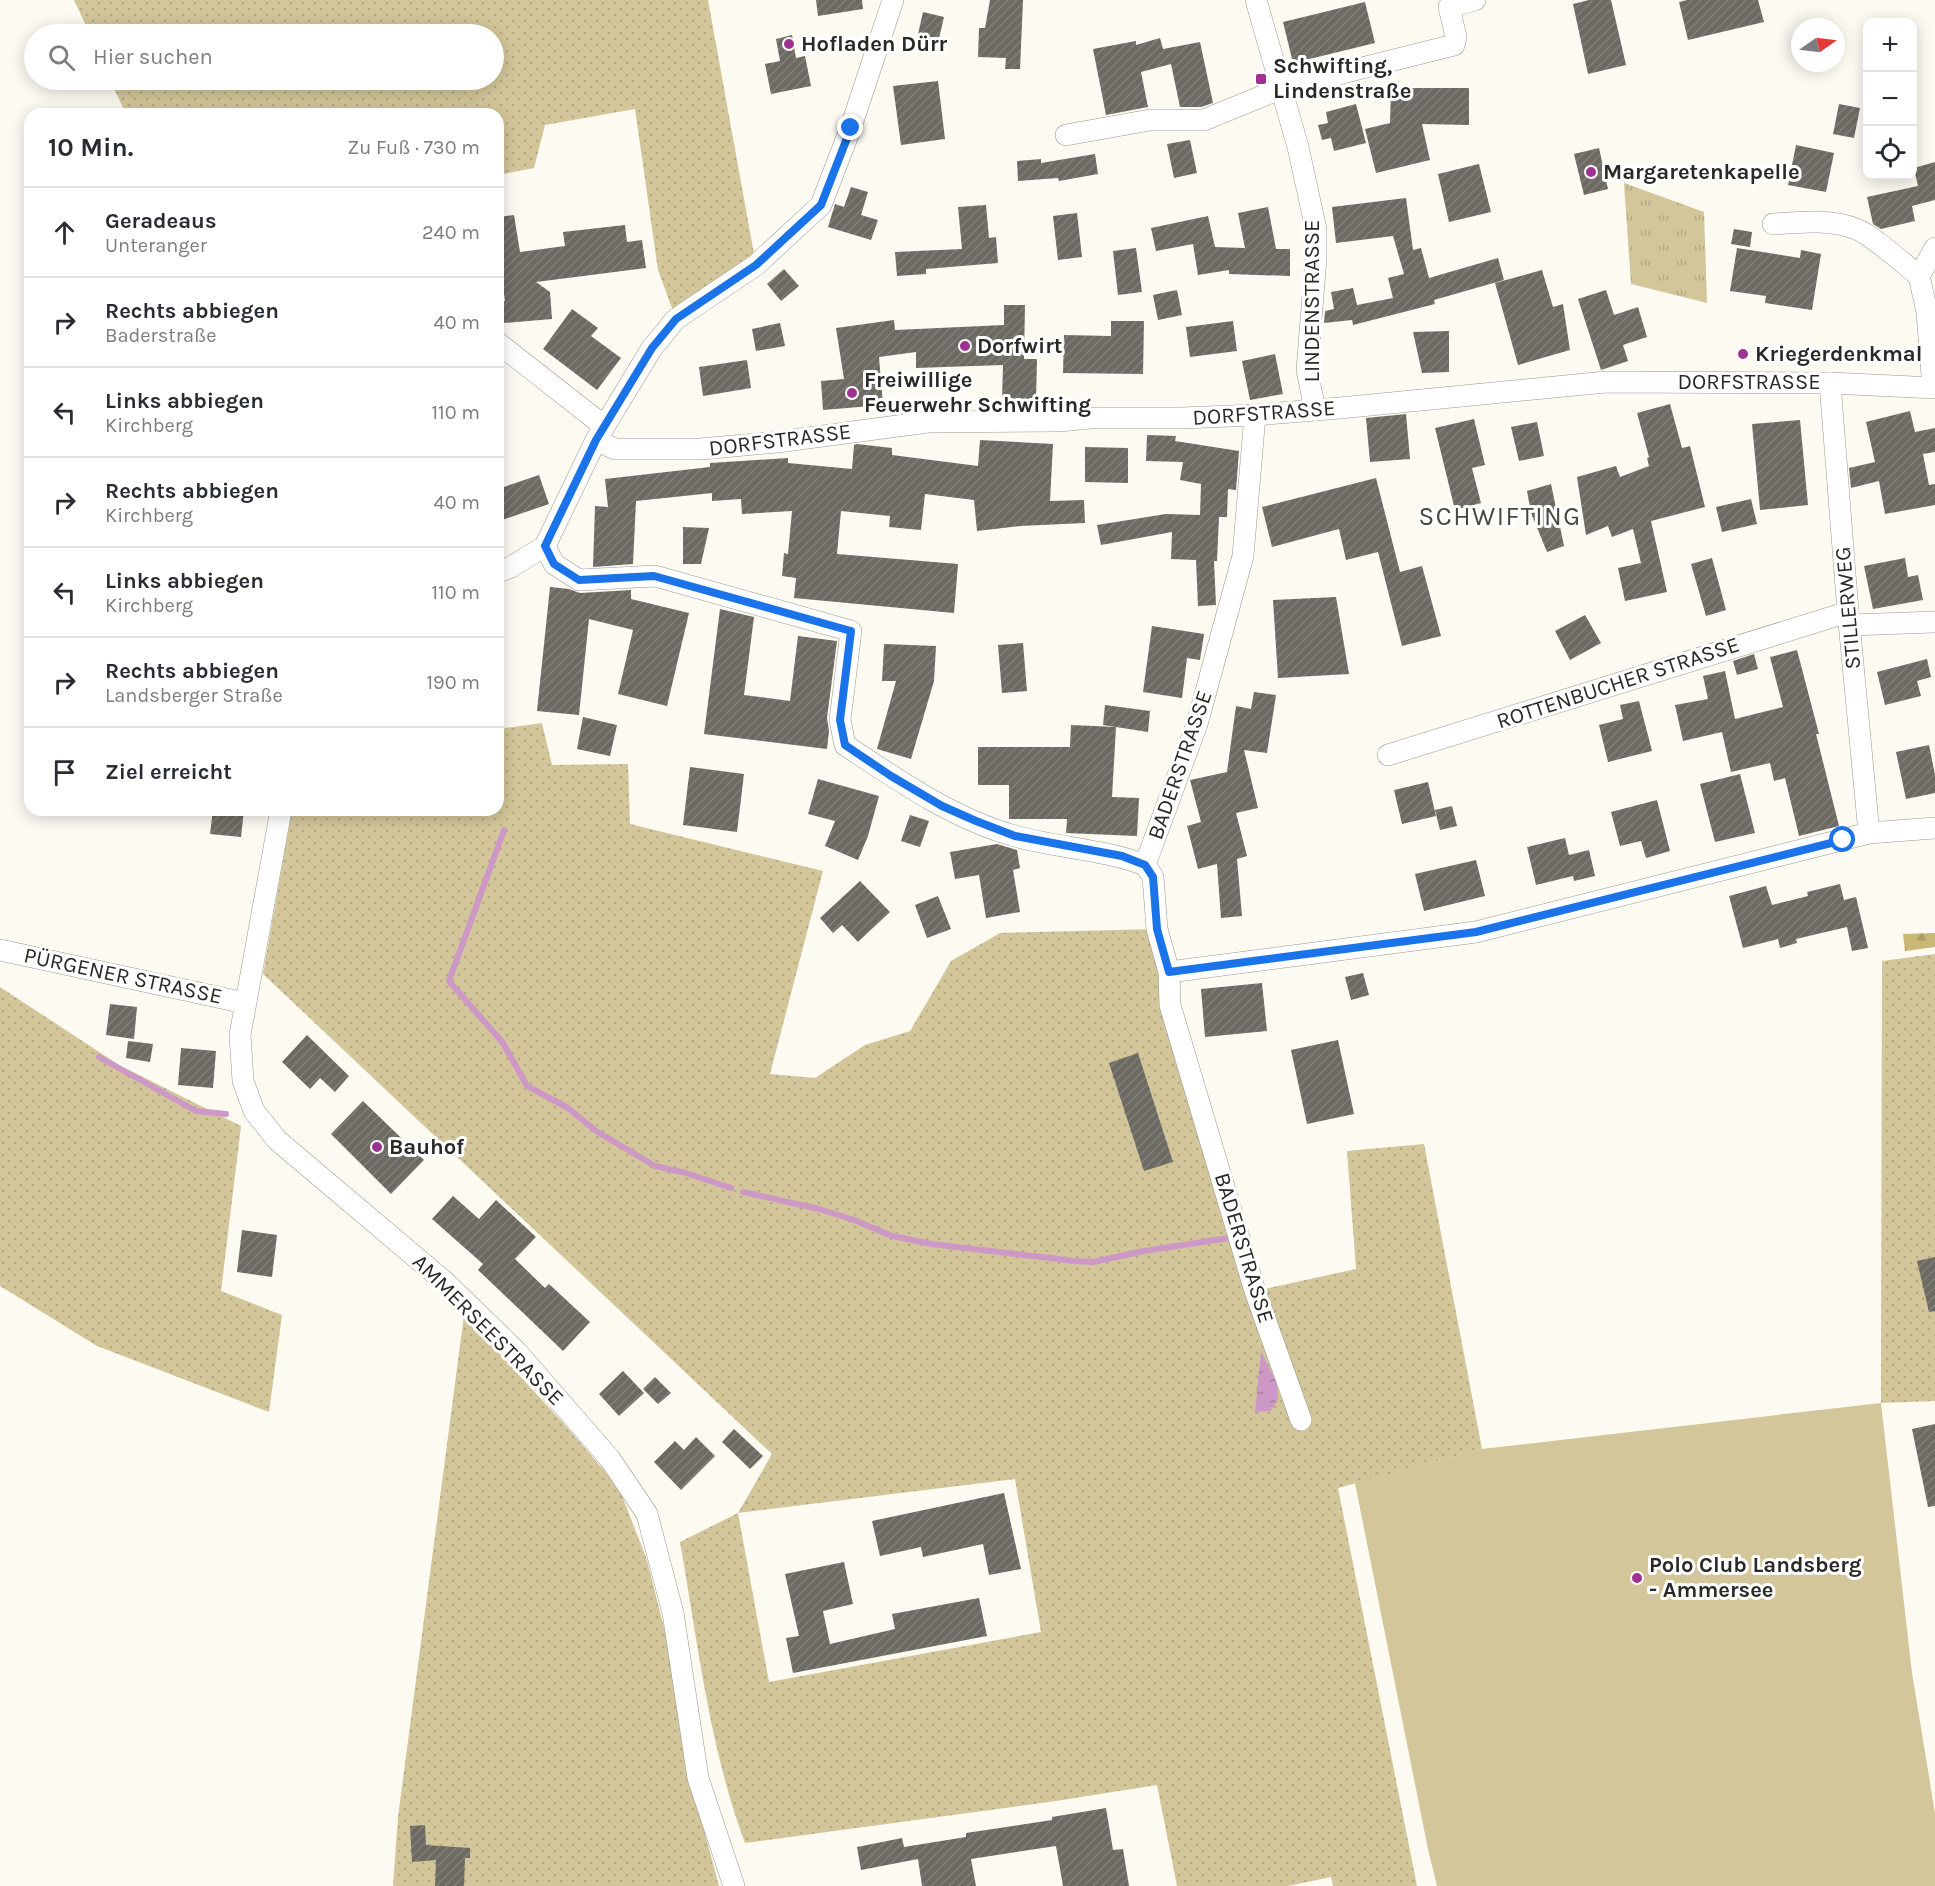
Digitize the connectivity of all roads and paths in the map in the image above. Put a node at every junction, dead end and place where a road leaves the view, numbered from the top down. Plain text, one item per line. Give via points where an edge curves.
1 (893, 0) edge
2 (1256, 0) edge
3 (1475, 0) edge
4 (1282, 88) junction
5 (1066, 135) dead end
6 (1773, 224) dead end
7 (1935, 248) edge
8 (1919, 276) junction
9 (504, 348) edge
10 (1830, 383) junction
11 (1934, 387) edge
12 (1315, 410) junction
13 (1254, 414) junction
14 (600, 433) junction
15 (545, 546) junction
16 (504, 570) edge
17 (1849, 619) junction
18 (1935, 622) edge
19 (1388, 755) dead end
20 (280, 816) edge
21 (1935, 828) edge
22 (1869, 833) junction
23 (1145, 865) junction
24 (0, 950) edge
25 (1169, 972) junction
26 (245, 1003) junction
27 (1301, 1420) dead end
28 (734, 1886) edge

1 - 14 street via 821,205 756,265 676,319 652,348
2 - 4 street, LINDENSTRASSE
3 - 4 street via 1449,7 1456,37 1454,45
4 - 5 street via 1204,120 1150,120
4 - 12 street, LINDENSTRASSE via 1316,229 1307,370
6 - 8 street via 1801,222 1859,229
7 - 8 street
8 - 11 street via 1927,312
9 - 14 street
10 - 11 street, DORFSTRASSE
10 - 12 street, DORFSTRASSE via 1605,382
10 - 17 street, STILLERWEG
12 - 13 street, DORFSTRASSE
13 - 14 street, DORFSTRASSE via 928,422 700,449 615,449
13 - 23 street, BADERSTRASSE via 1243,556 1197,724
14 - 15 street
15 - 16 street
15 - 23 street via 554,564 579,580 654,576 851,631 840,720 845,745 942,806 976,821 1015,836 1122,856
17 - 18 street, ROTTENBUCHER STRASSE
17 - 19 street, ROTTENBUCHER STRASSE
17 - 22 street, STILLERWEG
20 - 26 street, AMMERSEESTRASSE
21 - 22 street
22 - 25 street via 1476,932
23 - 25 street, BADERSTRASSE via 1153,877 1157,929
24 - 26 street, PÜRGENER STRASSE
25 - 27 street, BADERSTRASSE via 1170,1005 1255,1291
26 - 28 street, AMMERSEESTRASSE via 240,1035 243,1082 254,1111 277,1140 445,1282 516,1351 610,1459 647,1514 673,1613 698,1778

